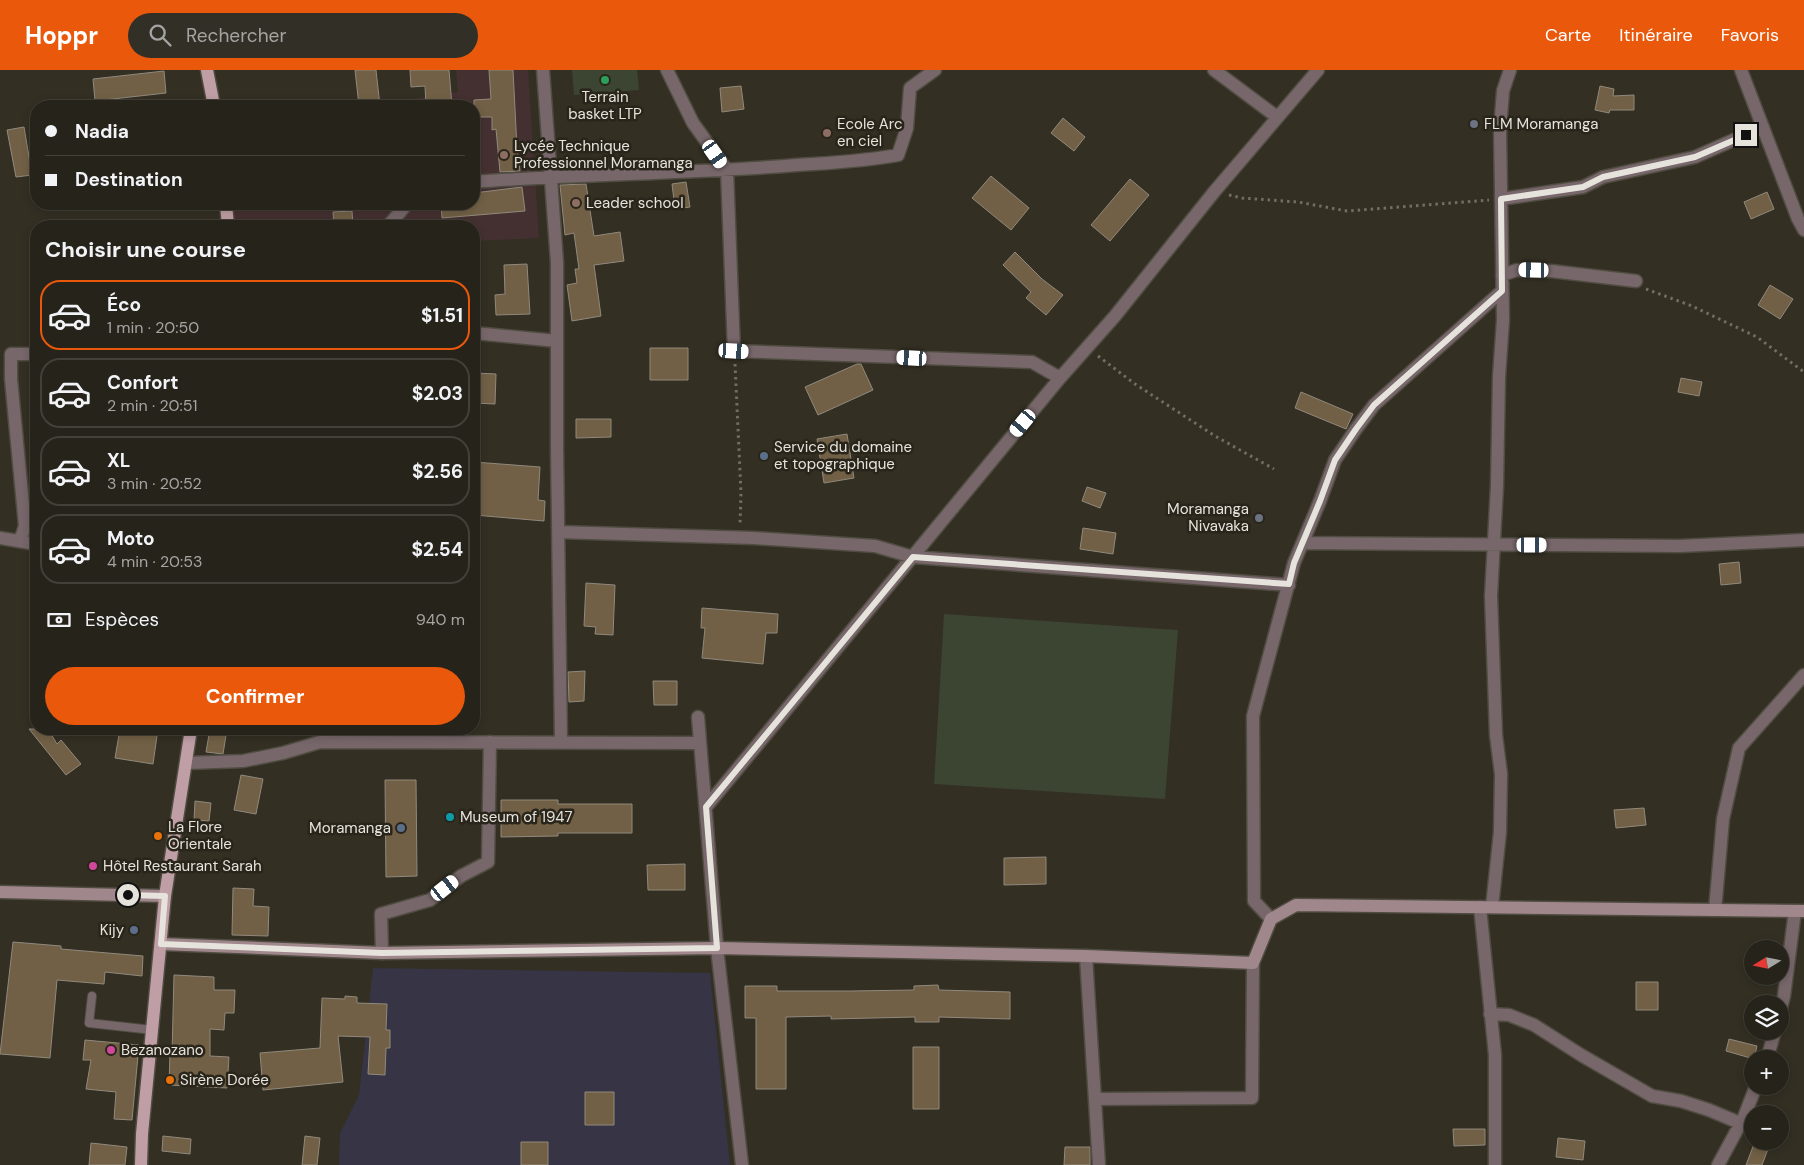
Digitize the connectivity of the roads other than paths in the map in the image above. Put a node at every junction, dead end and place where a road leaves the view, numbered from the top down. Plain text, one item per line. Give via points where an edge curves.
1 (207, 70) edge
2 (543, 70) edge
3 (668, 70) edge
4 (936, 70) edge
5 (1214, 70) edge
6 (1318, 70) edge
7 (1510, 70) edge
8 (1741, 70) edge
9 (213, 100) edge
10 (1277, 117) junction
11 (1763, 127) junction
12 (726, 170) junction
13 (551, 176) junction
14 (480, 182) edge
15 (1501, 199) junction
16 (401, 210) edge
17 (393, 220) edge
18 (1804, 230) edge
19 (1502, 275) junction
20 (1636, 280) road end
21 (1502, 291) junction
22 (480, 334) edge
23 (557, 340) junction
24 (30, 354) edge
25 (1060, 378) junction
26 (558, 532) junction
27 (0, 538) edge
28 (1804, 540) edge
29 (20, 541) junction
30 (30, 543) edge
31 (1303, 543) junction
32 (1495, 545) junction
33 (913, 557) junction
34 (1289, 584) junction
35 (1804, 675) edge
36 (698, 717) dead end
37 (190, 735) edge
38 (490, 742) junction
39 (561, 742) junction
40 (700, 743) junction
41 (187, 763) junction
42 (706, 807) junction
43 (0, 892) edge
44 (165, 896) junction
45 (1486, 907) junction
46 (1716, 910) junction
47 (1800, 911) edge
48 (1271, 919) junction
49 (161, 944) junction
50 (717, 948) junction
51 (382, 953) junction
52 (1086, 956) junction
53 (1253, 963) junction
54 (1784, 995) edge
55 (92, 996) dead end
56 (1490, 1014) junction
57 (153, 1030) junction
58 (1752, 1095) edge
59 (1094, 1099) junction
60 (1740, 1124) junction
61 (141, 1165) edge
62 (742, 1165) edge
63 (1099, 1165) edge
64 (1495, 1165) edge
65 (1718, 1165) edge

1 - 9 main road
2 - 13 street
3 - 12 street via 693,123
4 - 12 street via 910,88 907,128 898,155 871,160
5 - 10 street
6 - 10 street
7 - 15 street via 1503,91 1500,129
8 - 11 street
10 - 25 street via 1115,316
11 - 15 street via 1695,157 1603,177 1583,187
11 - 18 street
12 - 13 street
12 - 25 street via 734,351 1032,362
13 - 14 street
13 - 23 street via 557,262
15 - 19 street
16 - 17 street
19 - 20 street via 1517,270 1551,271
19 - 21 street
21 - 31 street via 1370,411 1335,460
21 - 32 street
22 - 23 street
23 - 26 street
24 - 29 street via 11,354 25,526
25 - 33 street
26 - 33 street via 875,546
26 - 39 street
27 - 29 street
28 - 32 street via 1680,546
29 - 30 street
31 - 32 street
31 - 34 street
32 - 45 street via 1491,596 1496,736 1501,774 1500,832
33 - 34 street
33 - 42 street
34 - 48 street via 1253,716 1254,901
35 - 46 street via 1739,748 1723,819
36 - 40 street
37 - 41 main road
38 - 39 street
38 - 41 street via 320,742 242,761
38 - 51 street via 488,862 460,876 430,900 381,914
39 - 40 street
40 - 42 street
41 - 44 main road
42 - 50 street
43 - 44 street
44 - 49 main road
45 - 46 street
45 - 48 street via 1296,905
45 - 56 street
46 - 47 street
47 - 54 street
48 - 53 street
49 - 51 street
49 - 57 main road
50 - 51 street
50 - 52 street
50 - 62 street
52 - 53 street
52 - 59 street
53 - 59 street via 1252,1098
55 - 57 lane via 89,1023
56 - 60 street via 1509,1015 1534,1025 1652,1096 1681,1101
56 - 64 street via 1494,1055
57 - 61 main road
58 - 60 street
59 - 63 street
60 - 65 street

